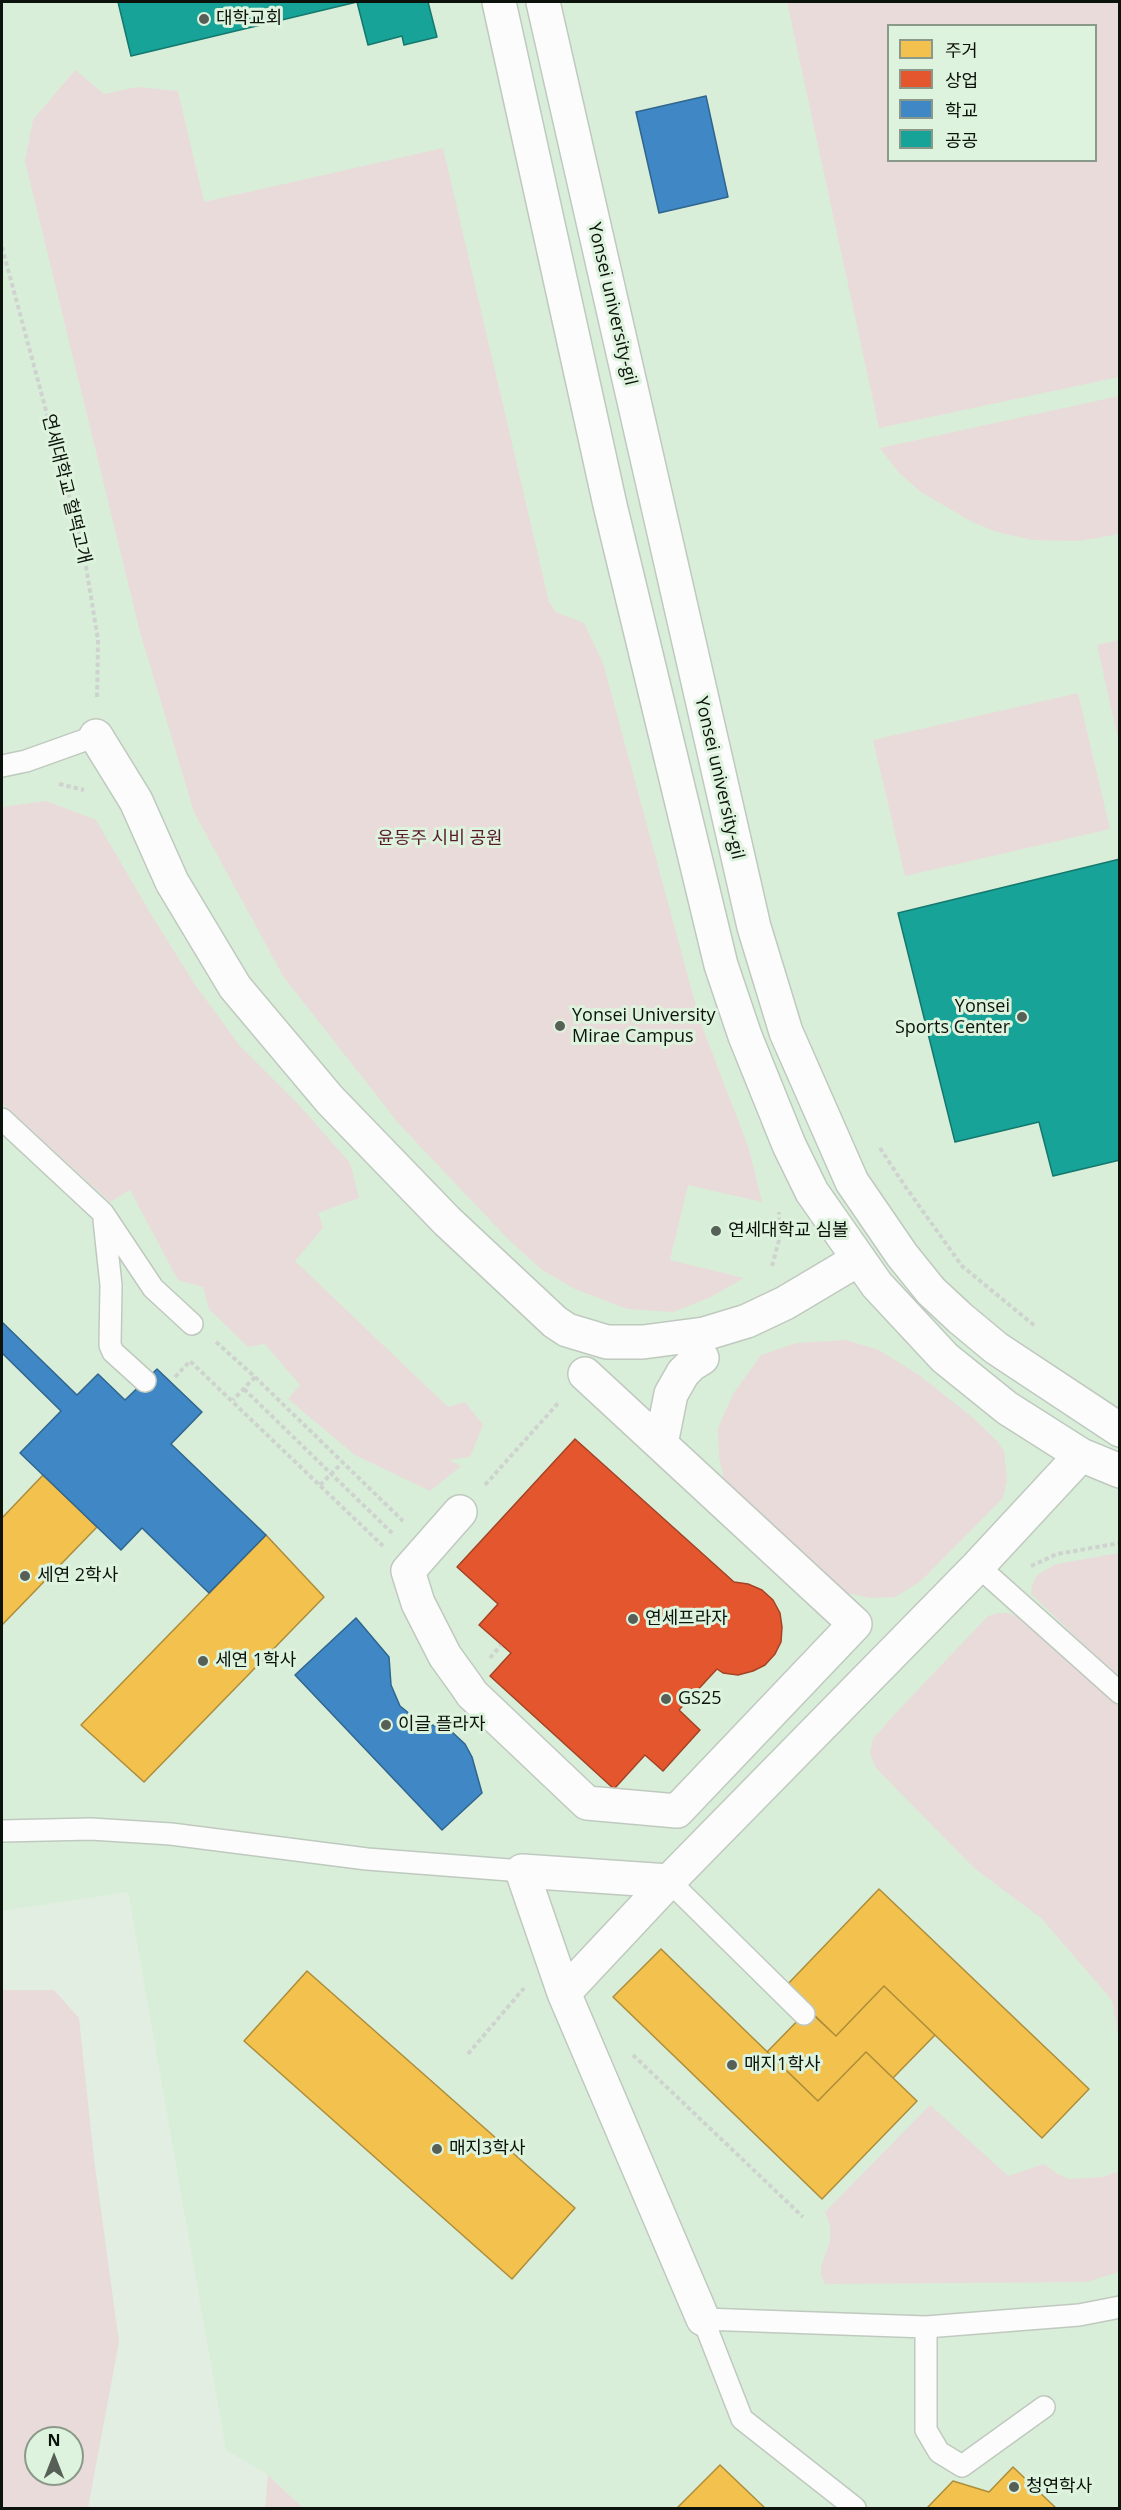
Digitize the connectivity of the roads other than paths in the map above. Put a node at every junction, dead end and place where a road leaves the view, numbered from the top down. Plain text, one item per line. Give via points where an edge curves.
1 (499, 2) edge
2 (543, 2) edge
3 (96, 736) joint
4 (2, 766) edge
5 (2, 1119) edge
6 (103, 1213) junction
7 (859, 1259) junction
8 (192, 1324) road end
9 (702, 1358) dead end
10 (585, 1374) road end
11 (145, 1381) dead end
12 (1119, 1430) edge
13 (661, 1444) junction
14 (1081, 1455) junction
15 (1119, 1471) edge
16 (460, 1512) road end
17 (978, 1566) junction
18 (1119, 1693) edge
19 (2, 1831) edge
20 (522, 1871) junction
21 (669, 1881) junction
22 (564, 1993) junction
23 (804, 2014) dead end
24 (1119, 2307) edge
25 (703, 2319) junction
26 (926, 2327) junction
27 (1044, 2407) dead end
28 (855, 2508) edge

1 - 7 street via 610,505 721,965 789,1145 812,1192
2 - 12 street, Yonsei university-gil via 754,927 786,1032 852,1182 931,1291 996,1348
3 - 4 lane
3 - 7 street via 136,801 172,882 235,987 338,1108 447,1221 555,1322 567,1330 607,1342 704,1334 747,1321 785,1303
5 - 6 lane
6 - 8 lane via 153,1288
6 - 11 lane via 111,1286 110,1345
7 - 14 street via 877,1285 945,1358 1007,1408
9 - 13 street via 683,1373 671,1394
10 - 13 street
13 - 16 street via 855,1624 677,1811 587,1803 472,1694 445,1656 418,1603 419,1559
14 - 15 street
14 - 17 street
17 - 18 lane
17 - 21 street
19 - 20 lane via 91,1829 171,1834 367,1859
20 - 21 street
20 - 22 street
21 - 22 street
21 - 23 lane
22 - 25 street
24 - 26 lane via 1079,2315
25 - 26 lane
25 - 28 lane via 742,2419
26 - 27 lane via 926,2430 939,2452 962,2466

